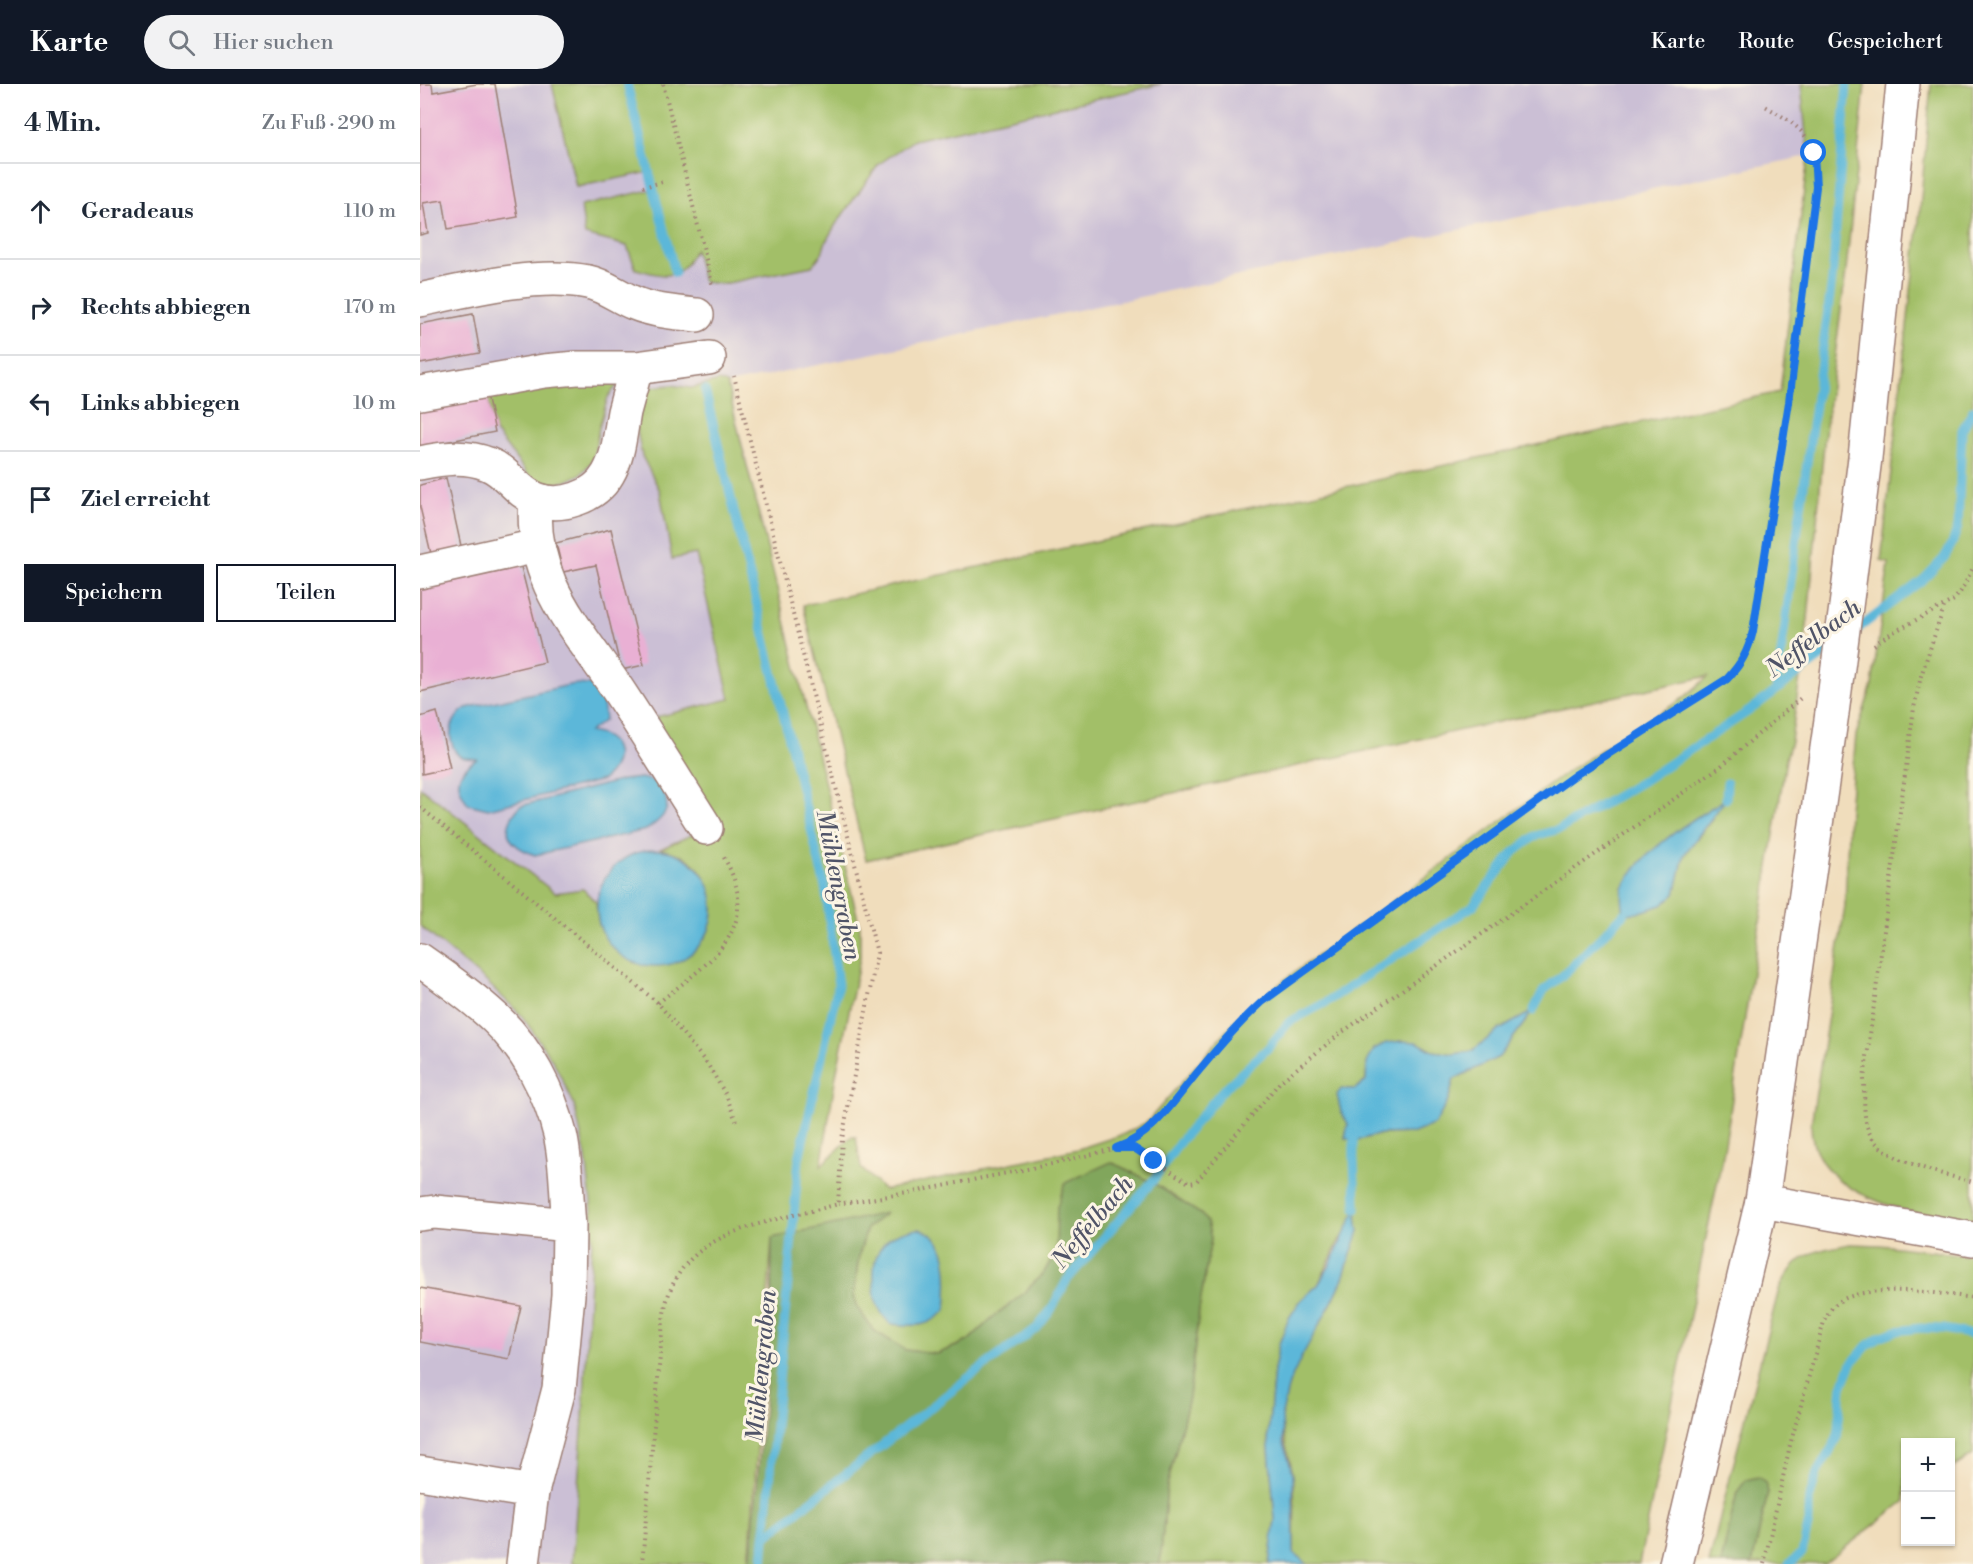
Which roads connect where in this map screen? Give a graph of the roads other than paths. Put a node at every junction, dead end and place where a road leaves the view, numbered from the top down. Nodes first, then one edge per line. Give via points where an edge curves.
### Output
1 (1903, 84) edge
2 (420, 300) edge
3 (705, 302) road end
4 (635, 304) junction
5 (420, 321) edge
6 (636, 368) junction
7 (420, 374) edge
8 (420, 393) edge
9 (420, 463) edge
10 (536, 499) junction
11 (537, 546) junction
12 (420, 572) edge
13 (706, 828) road end
14 (420, 960) edge
15 (1762, 1201) junction
16 (420, 1214) edge
17 (569, 1225) junction
18 (1973, 1239) edge
19 (420, 1473) edge
20 (532, 1492) junction
21 (524, 1564) edge
22 (1676, 1564) edge

1 - 15 main road, bridge via 1865,458
2 - 4 main road via 537,278 559,278 591,282
3 - 4 main road via 667,312
4 - 5 main road via 545,297
6 - 7 main road via 710,363 644,354 546,353
6 - 8 main road via 544,371
6 - 10 main road via 620,443 608,475 598,488 582,497 566,502
9 - 10 main road via 453,457 489,464
10 - 11 main road
11 - 12 main road
11 - 13 main road via 550,587 568,618
14 - 17 main road via 496,1019 532,1068 560,1136
15 - 18 main road
15 - 22 main road
16 - 17 main road via 435,1212
17 - 20 main road via 568,1295 559,1389
19 - 20 main road
20 - 21 main road

